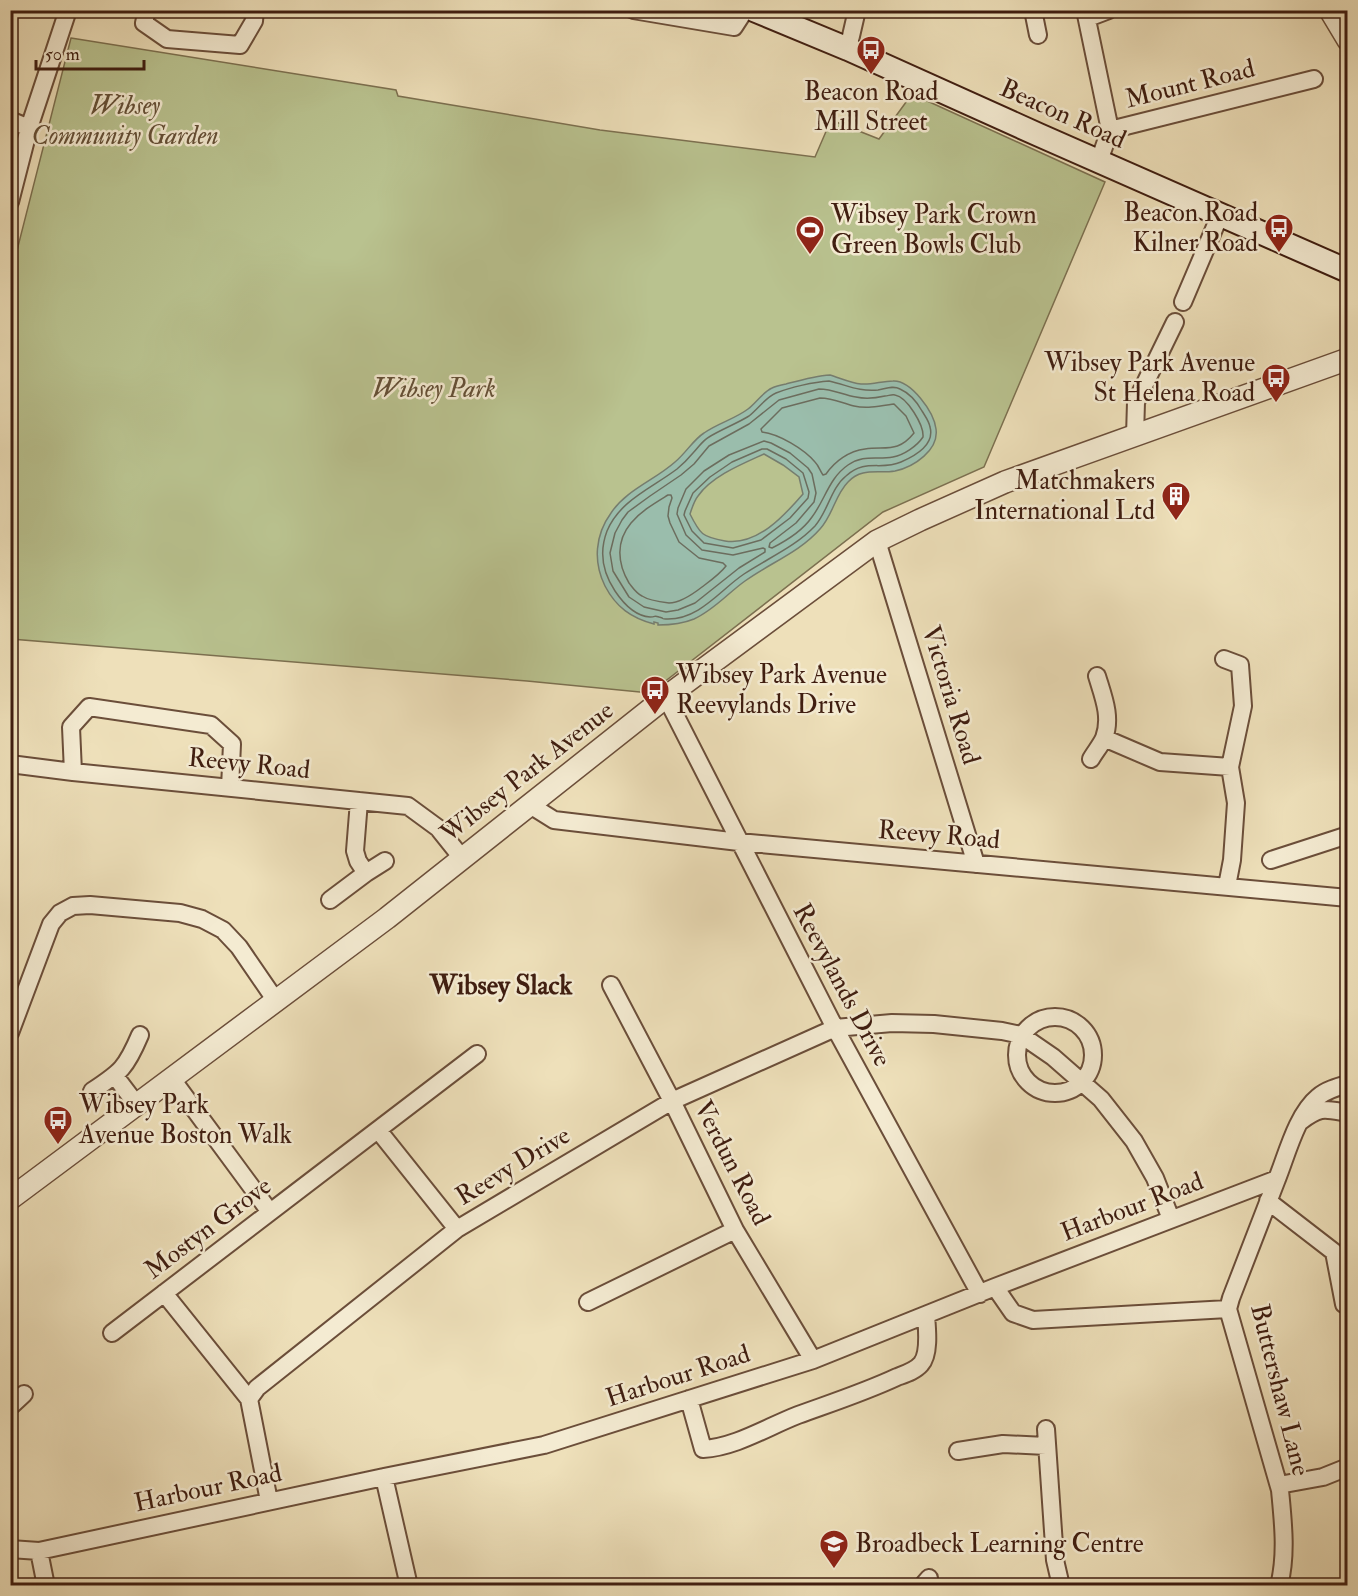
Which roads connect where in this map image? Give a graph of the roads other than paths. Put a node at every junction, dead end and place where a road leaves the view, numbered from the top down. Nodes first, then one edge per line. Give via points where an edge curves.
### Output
1 (68, 10) edge
2 (147, 10) edge
3 (255, 10) edge
4 (633, 10) edge
5 (746, 10) edge
6 (754, 10) edge
7 (857, 10) edge
8 (1033, 10) edge
9 (1109, 10) edge
10 (1330, 10) edge
11 (1086, 14) edge
12 (1038, 35) dead end
13 (1347, 40) edge
14 (848, 49) junction
15 (1314, 79) dead end
16 (10, 120) edge
17 (29, 128) junction
18 (1110, 130) junction
19 (1099, 161) junction
20 (10, 202) edge
21 (1220, 215) junction
22 (1347, 271) edge
23 (1183, 302) dead end
24 (1175, 322) dead end
25 (1347, 359) edge
26 (1135, 436) junction
27 (877, 541) junction
28 (1224, 659) dead end
29 (1097, 675) dead end
30 (666, 697) junction
31 (1104, 738) junction
32 (1091, 759) dead end
33 (10, 764) edge
34 (1230, 767) junction
35 (73, 772) junction
36 (230, 788) junction
37 (359, 801) junction
38 (530, 805) junction
39 (1347, 835) edge
40 (739, 842) junction
41 (462, 858) junction
42 (1271, 860) dead end
43 (385, 861) dead end
44 (976, 864) junction
45 (366, 873) junction
46 (1227, 886) junction
47 (1347, 898) edge
48 (330, 900) dead end
49 (611, 985) dead end
50 (276, 1001) junction
51 (835, 1028) junction
52 (10, 1033) edge
53 (140, 1035) dead end
54 (1021, 1035) junction
55 (477, 1054) dead end
56 (115, 1076) junction
57 (172, 1079) junction
58 (1081, 1083) junction
59 (1347, 1084) edge
60 (92, 1091) dead end
61 (672, 1101) junction
62 (137, 1105) junction
63 (1347, 1113) edge
64 (1300, 1122) junction
65 (378, 1130) junction
66 (1277, 1179) junction
67 (10, 1199) edge
68 (1268, 1201) junction
69 (270, 1212) junction
70 (1172, 1219) junction
71 (457, 1229) junction
72 (735, 1230) junction
73 (987, 1290) junction
74 (164, 1293) junction
75 (588, 1302) dead end
76 (1347, 1305) edge
77 (1228, 1309) junction
78 (926, 1315) junction
79 (112, 1333) dead end
80 (813, 1360) junction
81 (24, 1394) dead end
82 (249, 1399) junction
83 (689, 1399) junction
84 (10, 1407) edge
85 (958, 1451) dead end
86 (1347, 1467) edge
87 (384, 1477) junction
88 (1279, 1485) junction
89 (268, 1501) junction
90 (10, 1549) edge
91 (39, 1551) junction
92 (46, 1586) edge
93 (409, 1586) edge
94 (1061, 1586) edge
95 (1279, 1586) edge

1 - 17 street
2 - 3 street via 144,23 167,39 240,45 254,21
4 - 5 street via 734,27
6 - 14 main road, Beacon Road
7 - 14 street
8 - 12 street
9 - 11 street
10 - 13 street
11 - 18 street
14 - 19 main road, Beacon Road
15 - 18 street, Mount Road
16 - 17 street
17 - 20 street
18 - 19 street, Mount Road
19 - 21 main road, Beacon Road
21 - 22 main road, Beacon Road
21 - 23 street
24 - 26 street via 1136,402
25 - 26 street, Wibsey Park Avenue
26 - 27 street, Wibsey Park Avenue via 1005,482
27 - 30 street, Wibsey Park Avenue
27 - 44 street, Victoria Road
28 - 34 street via 1240,665 1243,706
29 - 31 street via 1106,704 1108,723
30 - 38 street, Wibsey Park Avenue
30 - 40 street, Reevylands Drive
31 - 32 street
31 - 34 street via 1160,762
33 - 35 street, Reevy Road
34 - 46 street via 1236,803
35 - 36 street, Reevy Road
35 - 36 street via 71,727 89,707 211,725 232,744
36 - 37 street, Reevy Road
37 - 41 street, Reevy Road via 408,806 438,828
37 - 45 street via 355,850
38 - 40 street, Reevy Road via 554,820
38 - 41 street, Wibsey Park Avenue
39 - 42 street
40 - 44 street, Reevy Road
40 - 51 street, Reevylands Drive
41 - 50 street, Wibsey Park Avenue
43 - 45 street
44 - 46 street, Reevy Road
45 - 48 street
46 - 47 street, Reevy Road
49 - 61 street, Verdun Road
50 - 52 street via 223,930 202,919 180,913 90,904 73,906 51,924
50 - 57 street, Wibsey Park Avenue
51 - 54 street, Reevy Drive via 934,1024
51 - 61 street, Reevy Drive
51 - 73 street, Reevylands Drive
53 - 56 street via 131,1056
54 - 58 street
54 - 58 street via 1016,1058 1019,1070 1035,1088 1059,1093
54 - 58 street via 1042,1018 1068,1018 1079,1025 1093,1047 1089,1073
55 - 65 street, Mostyn Grove
56 - 60 street
56 - 62 street
57 - 62 street, Wibsey Park Avenue
57 - 69 street
58 - 70 street via 1101,1099 1134,1141
59 - 64 street via 1319,1095
61 - 71 street, Reevy Drive
61 - 72 street, Verdun Road
62 - 67 street, Wibsey Park Avenue
63 - 64 street via 1314,1111
64 - 66 street
65 - 69 street, Mostyn Grove
65 - 71 street
66 - 68 street, Buttershaw Lane
66 - 70 street, Harbour Road
68 - 76 street via 1334,1252
68 - 77 street, Buttershaw Lane
69 - 74 street, Mostyn Grove
70 - 73 street, Harbour Road
71 - 82 street, Reevy Drive via 257,1388
72 - 75 street
72 - 80 street, Verdun Road
73 - 77 street, Reevylands Drive via 1013,1312 1033,1320
73 - 78 street, Harbour Road
74 - 79 street, Mostyn Grove
74 - 82 street
77 - 88 street, Buttershaw Lane
78 - 80 street, Harbour Road
78 - 83 street via 926,1353 916,1369 736,1441 703,1449
80 - 83 street, Harbour Road
81 - 84 street
82 - 89 street
83 - 87 street, Harbour Road via 544,1445
85 - 94 street via 1046,1437 1055,1560
86 - 88 street via 1323,1477
87 - 89 street, Harbour Road
87 - 93 street
88 - 95 street, Buttershaw Lane via 1284,1540
89 - 91 street, Harbour Road
90 - 91 street, Harbour Road
91 - 92 street

